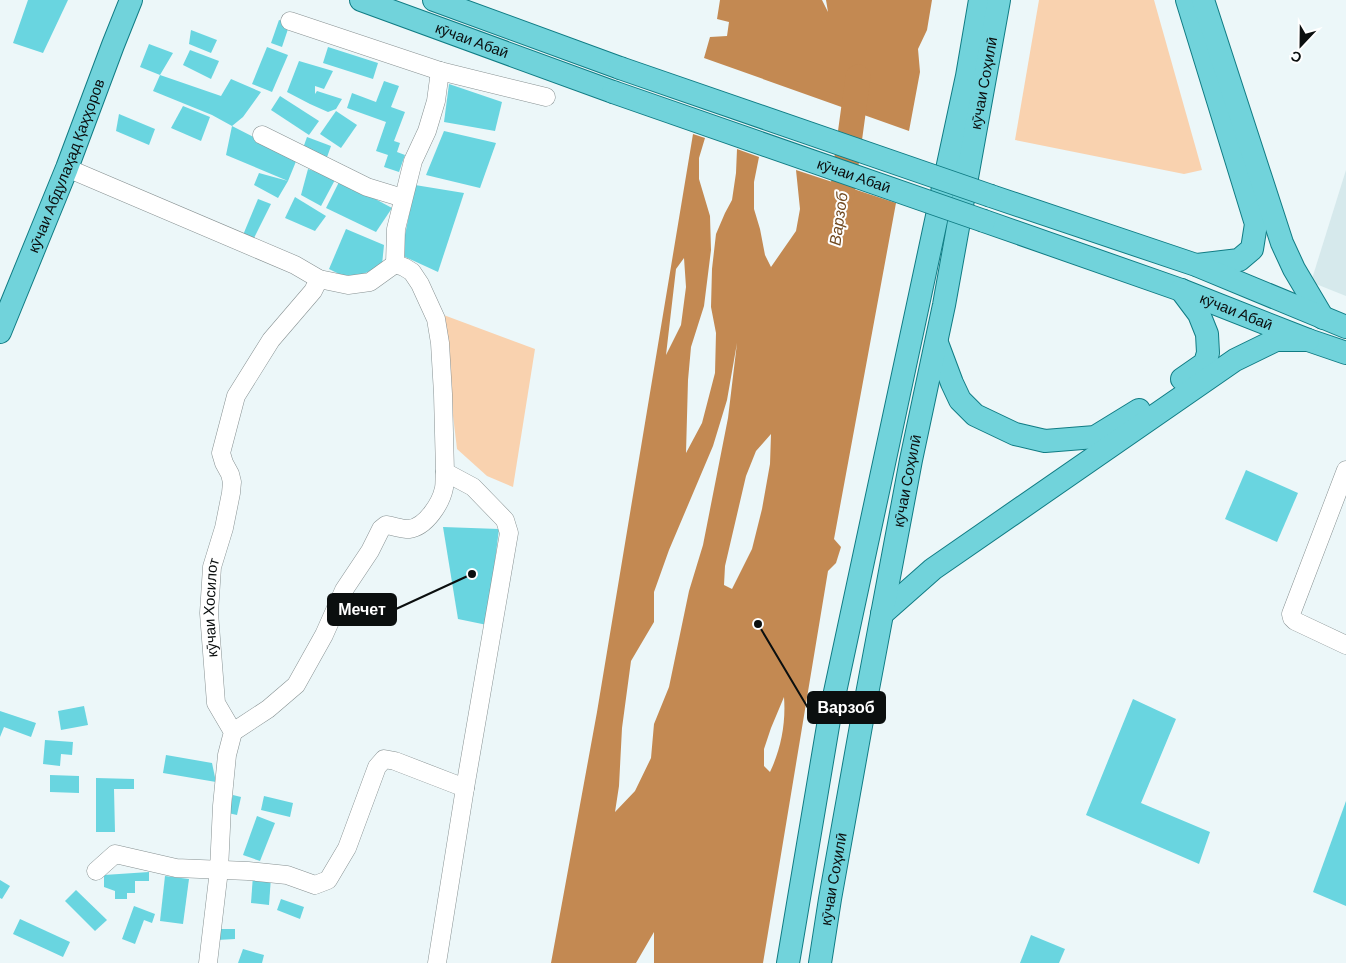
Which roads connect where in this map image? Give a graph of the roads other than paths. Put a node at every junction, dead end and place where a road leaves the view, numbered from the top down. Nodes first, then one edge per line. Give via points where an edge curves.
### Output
1 (131, 0) edge
2 (361, 0) edge
3 (434, 0) edge
4 (980, 0) edge
5 (999, 0) edge
6 (1187, 0) edge
7 (1203, 0) edge
8 (290, 21) dead end
9 (440, 71) junction
10 (546, 97) dead end
11 (262, 135) dead end
12 (67, 168) junction
13 (403, 198) junction
14 (395, 264) junction
15 (1196, 265) junction
16 (319, 279) junction
17 (1181, 290) junction
18 (1324, 318) junction
19 (1346, 327) edge
20 (0, 332) edge
21 (1308, 340) junction
22 (937, 343) junction
23 (1346, 353) edge
24 (1346, 470) edge
25 (445, 472) junction
26 (882, 614) junction
27 (1346, 645) edge
28 (233, 732) junction
29 (465, 788) junction
30 (96, 870) dead end
31 (219, 870) junction
32 (208, 963) edge
33 (438, 963) edge
34 (788, 963) edge
35 (820, 963) edge

1 - 12 main road, кӯчаи Абдулаҳад Қаҳҳоров
2 - 17 main road, кӯчаи Абаӣ, bridge via 613,92
3 - 15 main road, кӯчаи Абаӣ, bridge via 620,68
4 - 34 main road via 967,76 829,720
5 - 22 main road, кӯчаи Соҳилӣ
6 - 15 main road via 1256,224 1252,249 1239,260
7 - 18 main road via 1282,243
8 - 9 street
9 - 10 street
9 - 13 street via 434,108 413,161
11 - 13 street via 367,187
12 - 16 street via 295,265
12 - 20 main road, кӯчаи Абдулаҳад Қаҳҳоров
13 - 14 street via 396,229
14 - 16 street via 370,282 348,285
14 - 25 street via 412,272 436,319 443,394
15 - 18 main road, кӯчаи Абаӣ
16 - 28 street, кӯчаи Хосилот via 313,291 272,340 236,396 221,453 230,474 232,493 212,567 209,614 216,702
17 - 21 main road, кӯчаи Абаӣ
17 - 22 main road via 1200,314 1207,334 1205,363 1095,437 1045,441 1015,434 975,415 960,400
18 - 19 main road, кӯчаи Абаӣ
21 - 23 main road, кӯчаи Абаӣ
21 - 26 main road via 1276,340 1235,360 933,569
22 - 26 main road, кӯчаи Соҳилӣ
24 - 27 street via 1291,614 1295,621
25 - 28 street via 444,488 428,517 416,527 401,529 386,525 381,529 344,590 314,655 296,685
25 - 29 street via 473,487 505,520 509,533
26 - 35 main road, кӯчаи Соҳилӣ
28 - 31 street via 227,756
29 - 31 street via 384,759 347,848 328,880 315,885 287,875
29 - 33 street
30 - 31 street via 115,854 176,868
31 - 32 street

